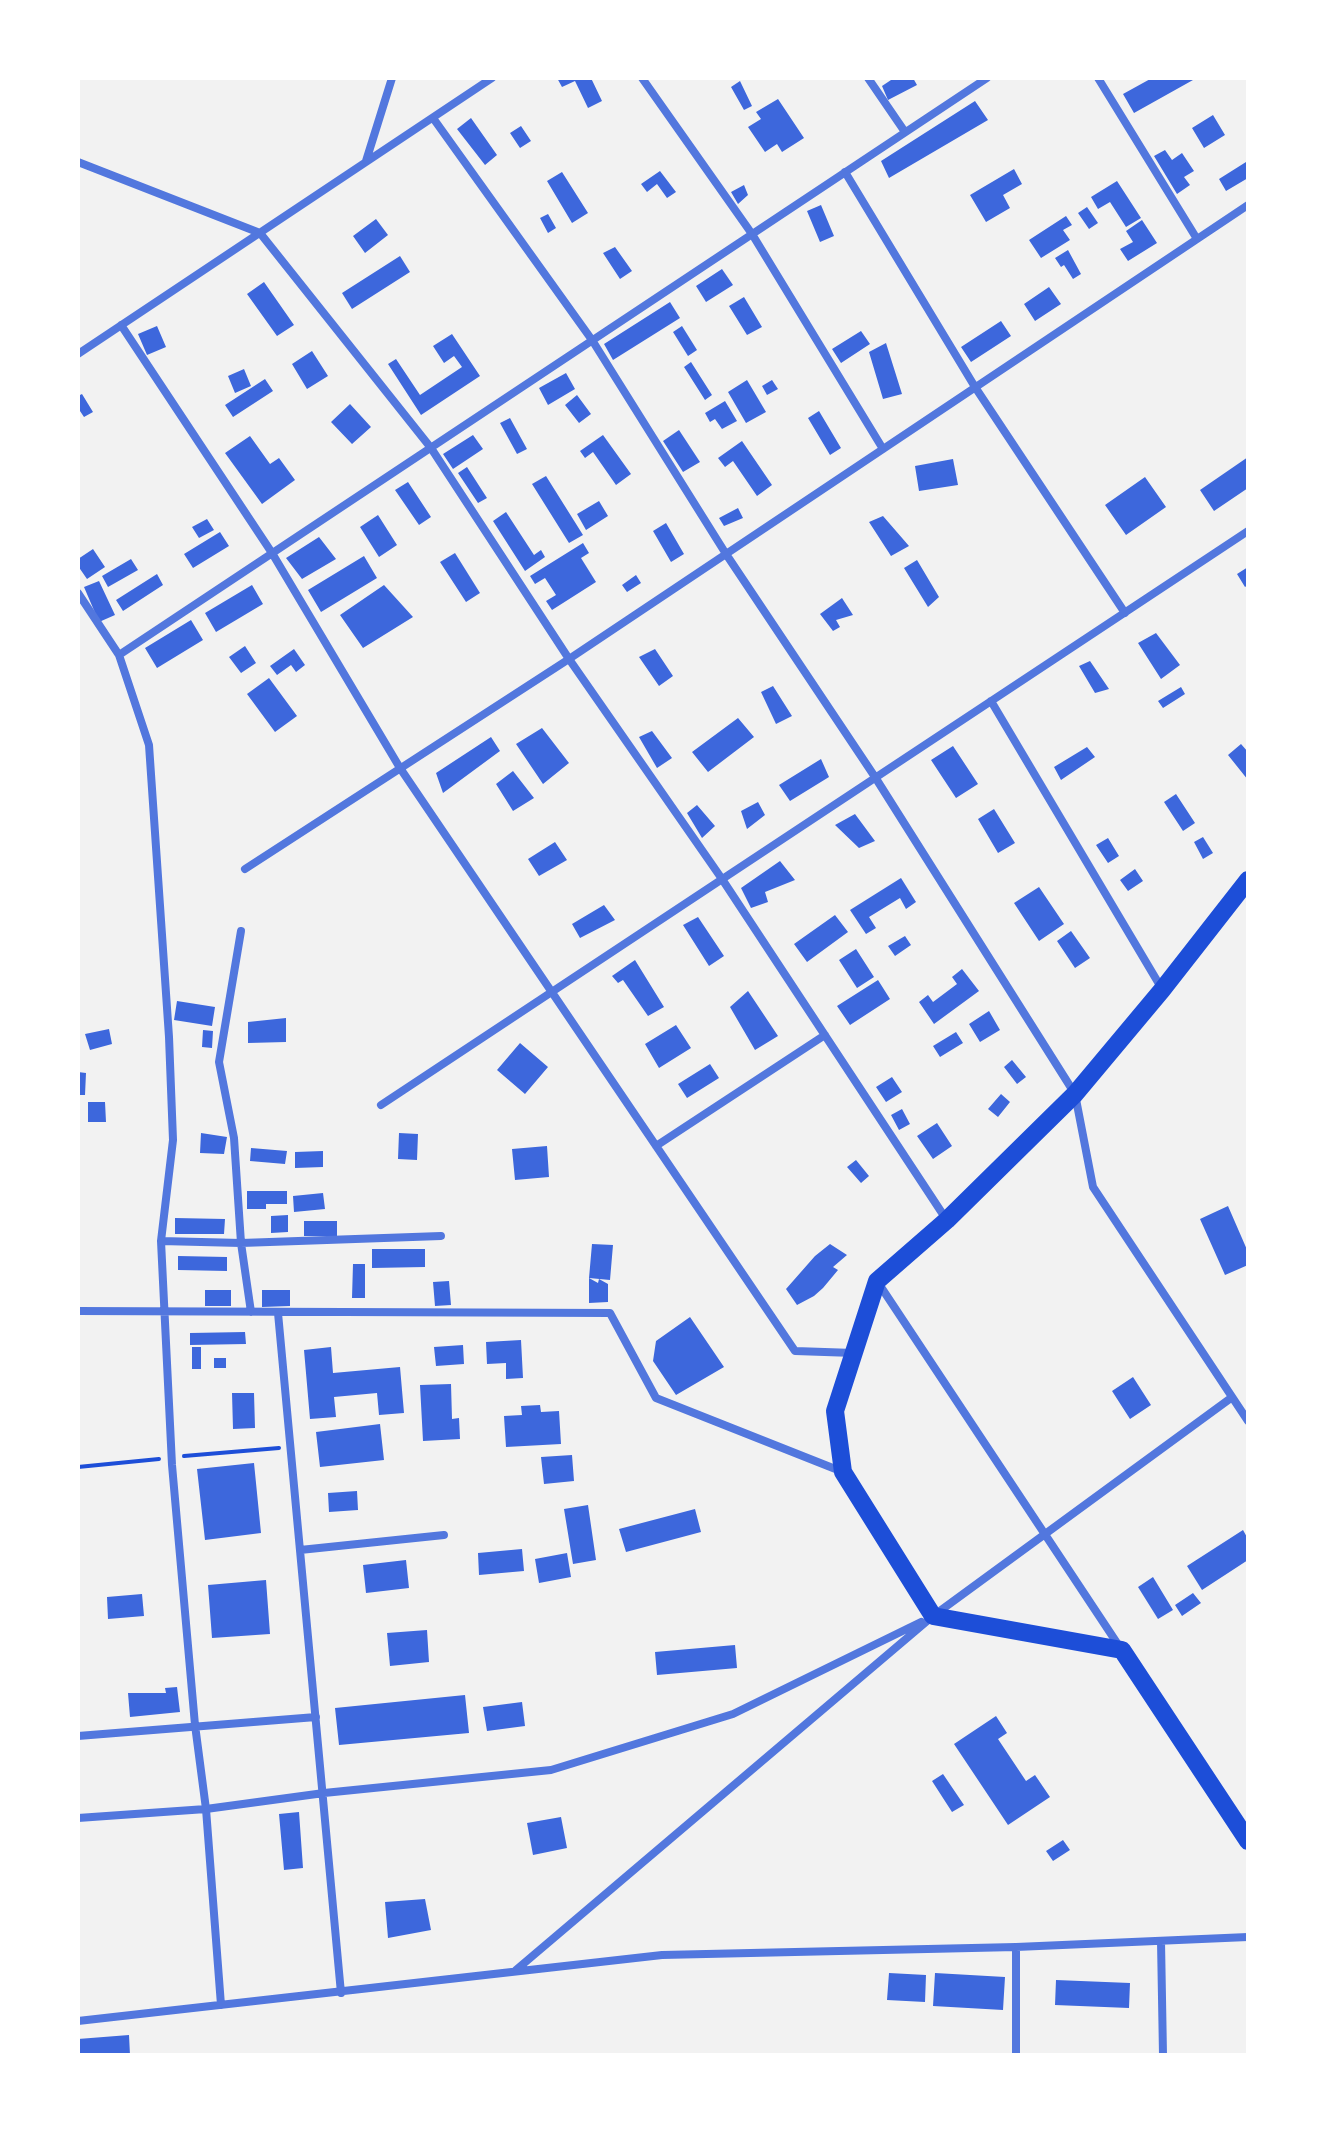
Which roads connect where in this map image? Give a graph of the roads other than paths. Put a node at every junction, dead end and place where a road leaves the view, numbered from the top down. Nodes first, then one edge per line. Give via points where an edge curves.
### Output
1 (392, 78) edge
2 (492, 78) edge
3 (642, 78) edge
4 (868, 78) edge
5 (987, 78) edge
6 (1098, 78) edge
7 (433, 118) junction
8 (905, 132) junction
9 (78, 162) edge
10 (366, 162) junction
11 (845, 172) junction
12 (1248, 205) edge
13 (260, 233) junction
14 (752, 234) junction
15 (1197, 239) junction
16 (121, 325) junction
17 (592, 340) junction
18 (78, 354) edge
19 (975, 387) junction
20 (431, 448) junction
21 (883, 449) junction
22 (1248, 531) edge
23 (272, 553) junction
24 (726, 554) junction
25 (78, 593) edge
26 (1125, 613) junction
27 (119, 655) junction
28 (569, 659) junction
29 (991, 701) junction
30 (400, 768) junction
31 (875, 777) junction
32 (245, 869) dead end
33 (722, 879) junction
34 (1248, 880) edge
35 (241, 931) dead end
36 (1162, 990) junction
37 (553, 991) junction
38 (825, 1035) junction
39 (1075, 1094) junction
40 (381, 1105) dead end
41 (656, 1146) junction
42 (947, 1220) junction
43 (441, 1236) dead end
44 (161, 1241) junction
45 (241, 1243) junction
46 (877, 1281) junction
47 (78, 1311) edge
48 (164, 1312) junction
49 (251, 1312) junction
50 (278, 1313) junction
51 (854, 1353) junction
52 (1231, 1398) junction
53 (1248, 1421) edge
54 (843, 1472) junction
55 (1044, 1533) junction
56 (444, 1535) dead end
57 (300, 1550) junction
58 (933, 1616) junction
59 (1122, 1650) junction
60 (316, 1717) junction
61 (195, 1725) junction
62 (78, 1736) edge
63 (324, 1793) junction
64 (206, 1809) junction
65 (78, 1818) edge
66 (1248, 1841) edge
67 (1248, 1937) edge
68 (1161, 1941) junction
69 (1016, 1947) junction
70 (515, 1970) junction
71 (341, 1993) junction
72 (221, 2005) junction
73 (78, 2021) edge
74 (1016, 2055) edge
75 (1163, 2055) edge

1 - 10 street
2 - 7 street
3 - 14 street
4 - 8 street
5 - 8 street
6 - 15 street
7 - 10 street
7 - 17 street
8 - 11 street
9 - 13 street
10 - 13 street
11 - 14 street
11 - 19 street
12 - 15 street
13 - 16 street
13 - 20 street
14 - 17 street
14 - 21 street
15 - 19 street
16 - 18 street
16 - 23 street
17 - 20 street
17 - 24 street
19 - 21 street
19 - 26 street
20 - 23 street
20 - 28 street
21 - 24 street
22 - 26 street
23 - 27 street
23 - 30 street
24 - 28 street
24 - 31 street
25 - 27 street
26 - 29 street
27 - 44 street via 149,745 173,1140
28 - 30 street
28 - 33 street
29 - 31 street
29 - 36 street
30 - 32 street
30 - 37 street
31 - 33 street
31 - 39 street
33 - 37 street
33 - 38 street
34 - 36 main road
35 - 45 street via 219,1062 234,1138
36 - 39 main road
37 - 40 street
37 - 41 street
38 - 41 street
38 - 42 street
39 - 42 main road
39 - 52 street via 1093,1187
41 - 51 street via 795,1351
42 - 46 main road
43 - 45 street
44 - 45 street
44 - 48 street
45 - 49 street
46 - 51 main road
46 - 55 street
47 - 48 street
48 - 49 street
48 - 61 street
49 - 50 street
50 - 54 street via 610,1313 656,1398
50 - 57 street
51 - 54 main road via 835,1411
52 - 53 street
52 - 55 street
54 - 58 main road
55 - 58 street
55 - 59 street
56 - 57 street
57 - 60 street
58 - 59 main road
58 - 63 street via 733,1714 551,1770
58 - 70 street
59 - 66 main road
60 - 61 street
60 - 63 street
61 - 62 street
61 - 64 street
63 - 64 street
63 - 71 street
64 - 65 street
64 - 72 street
67 - 68 street
68 - 69 street
68 - 75 street
69 - 70 street via 662,1955
69 - 74 street
70 - 71 street
71 - 72 street
72 - 73 street

